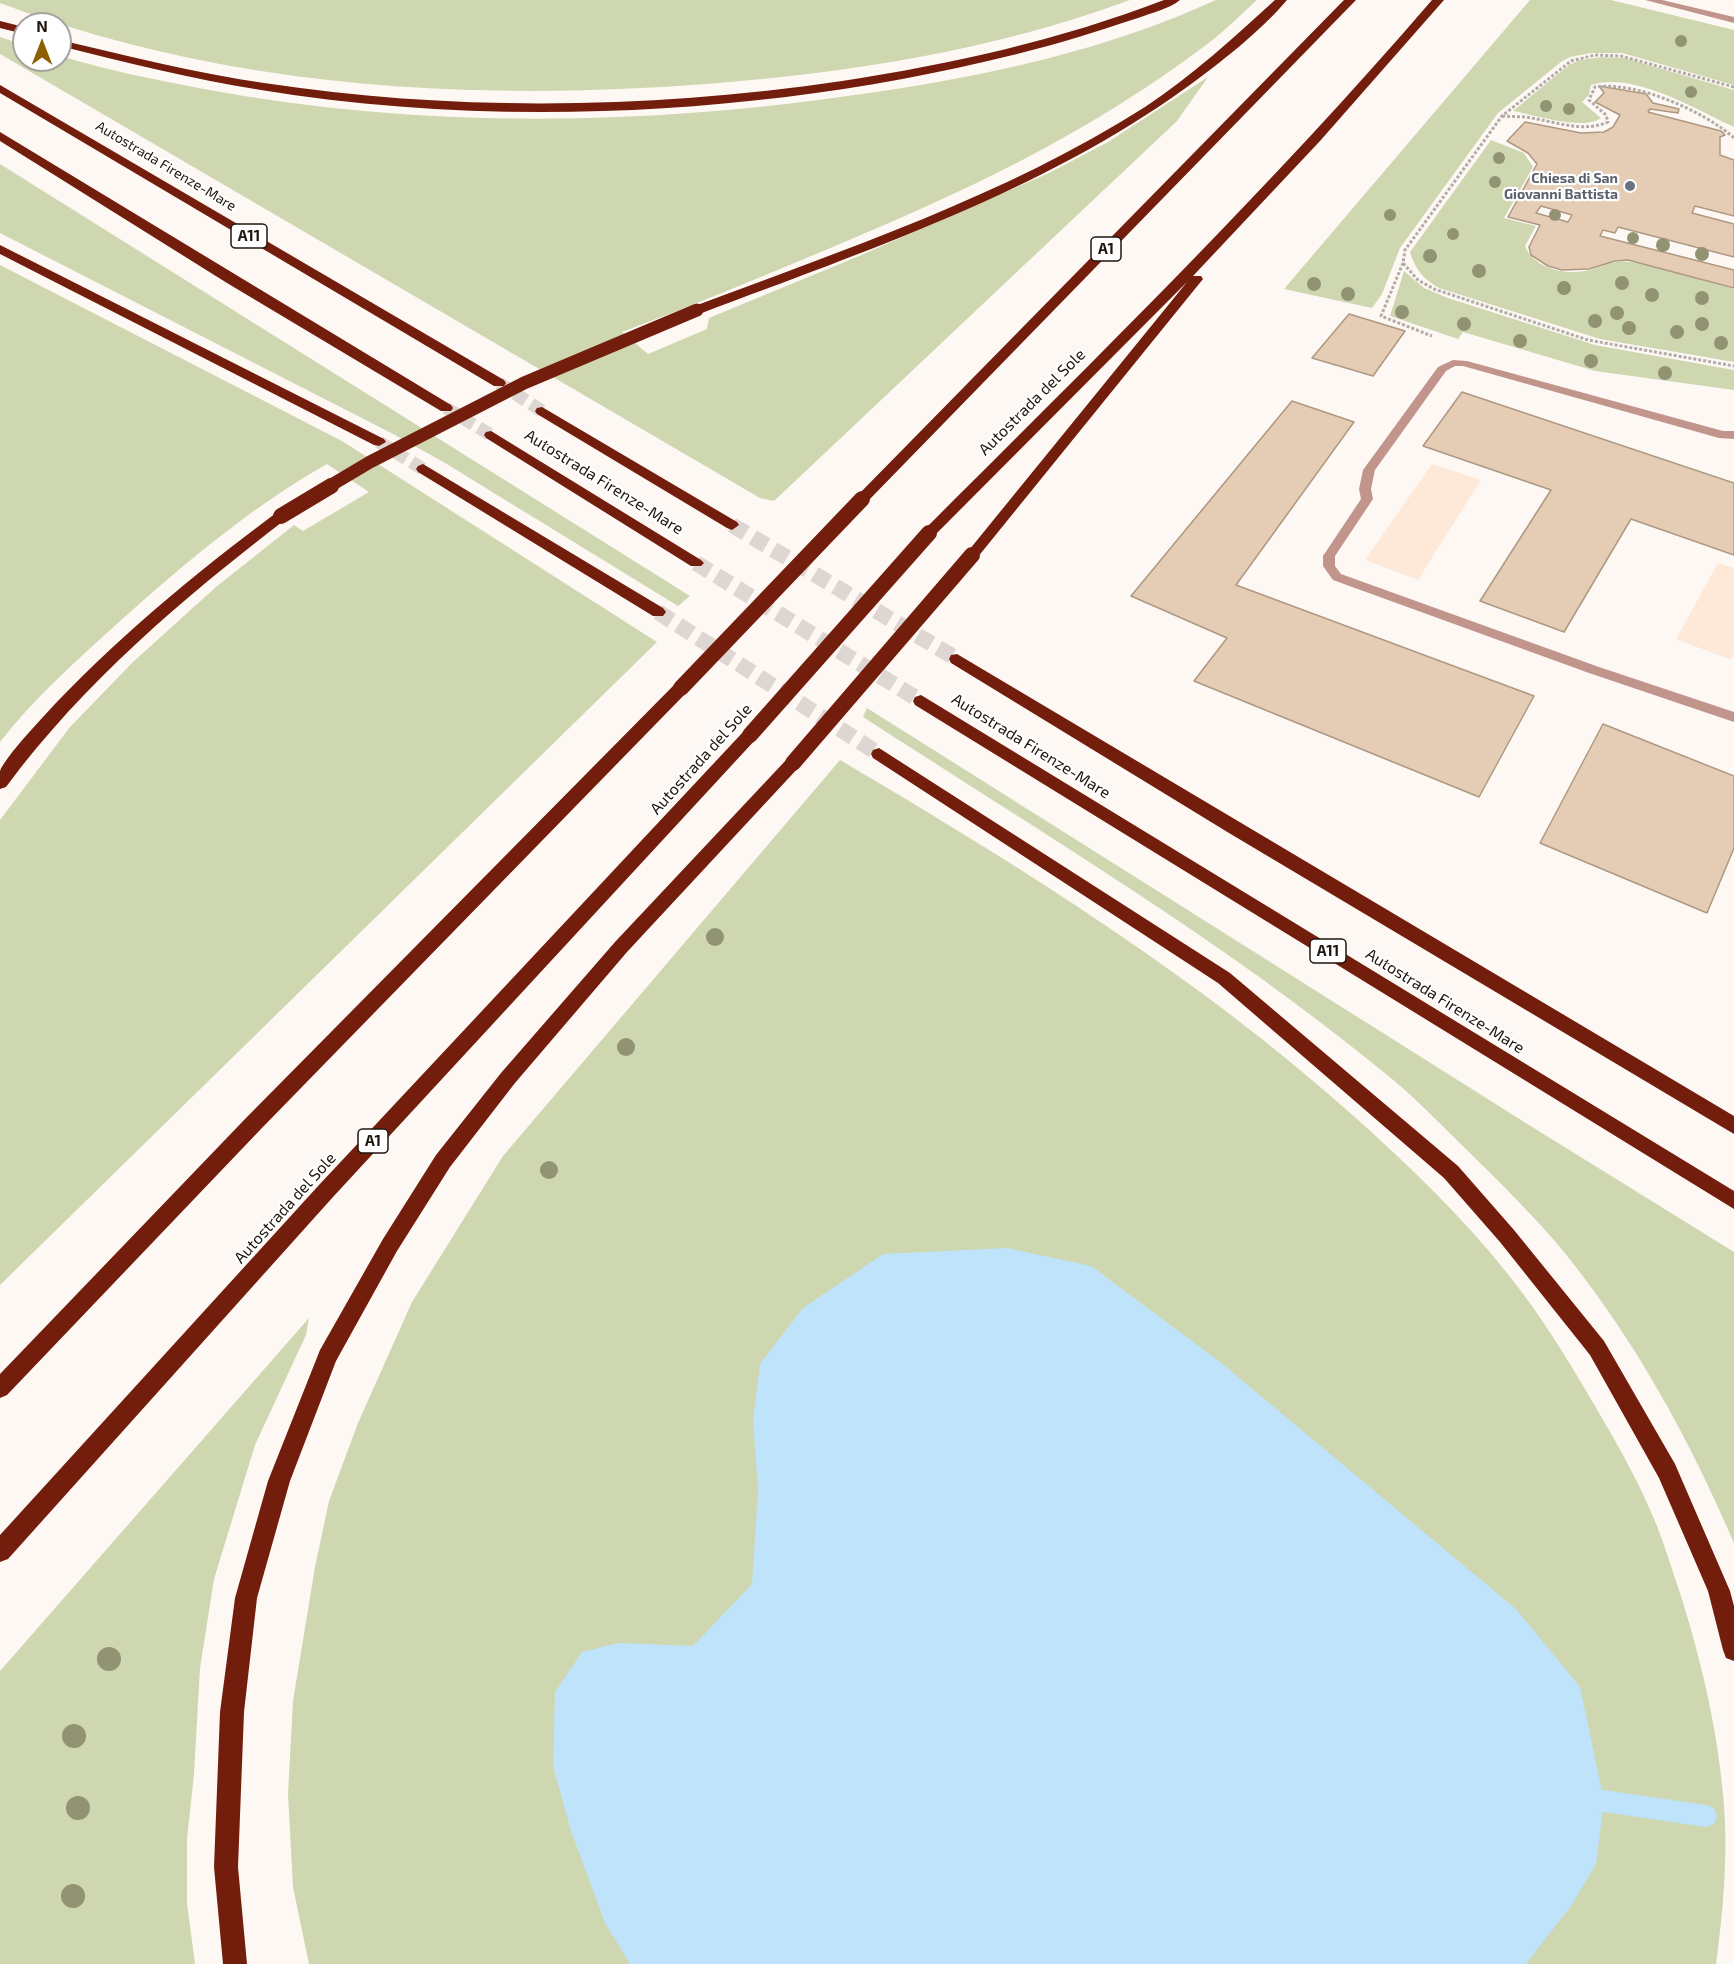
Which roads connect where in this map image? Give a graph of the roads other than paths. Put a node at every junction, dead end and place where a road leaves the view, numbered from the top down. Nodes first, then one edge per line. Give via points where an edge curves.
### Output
1 (1174, 0) edge
2 (1281, 0) edge
3 (1350, 0) edge
4 (1438, 0) edge
5 (1451, 0) edge
6 (1650, 0) edge
7 (1734, 20) edge
8 (72, 47) edge
9 (1387, 61) junction
10 (0, 88) edge
11 (0, 136) edge
12 (1261, 199) junction
13 (0, 249) edge
14 (499, 383) tunnel mouth
15 (447, 408) tunnel mouth
16 (542, 411) tunnel mouth
17 (491, 435) tunnel mouth
18 (1730, 437) edge
19 (379, 441) tunnel mouth
20 (423, 469) tunnel mouth
21 (732, 525) tunnel mouth
22 (696, 563) tunnel mouth
23 (658, 612) tunnel mouth
24 (957, 660) tunnel mouth
25 (921, 701) tunnel mouth
26 (1734, 717) edge
27 (879, 754) tunnel mouth
28 (0, 783) edge
29 (1734, 1126) edge
30 (1734, 1201) edge
31 (0, 1388) edge
32 (0, 1551) edge
33 (1734, 1650) edge
34 (236, 1964) edge

1 - 8 highway via 1092,30 945,68 767,95 606,105 445,104 291,91 135,63
2 - 28 highway, bridge via 1207,67 1149,109 1058,161 927,223 698,310 524,383 370,462 281,516 160,612 104,664 38,733
3 - 31 highway, A1, bridge
4 - 9 highway, Autostrada del Sole / A1
5 - 9 highway
6 - 7 street
9 - 12 highway, Autostrada del Sole / A1
10 - 14 highway, Autostrada Firenze-Mare / A11
11 - 15 highway
12 - 32 highway, Autostrada del Sole / A1, bridge via 929,533 750,735 326,1191
12 - 34 highway, bridge via 972,555 793,763 621,947 508,1078 450,1151 390,1245 327,1357 279,1481 246,1598 232,1712 226,1867
13 - 19 highway
16 - 21 highway, Autostrada Firenze-Mare
17 - 22 highway, Autostrada Firenze-Mare
18 - 26 street via 1452,363 1442,369 1369,470 1367,499 1329,556 1329,566 1337,577
20 - 23 highway
24 - 29 highway, Autostrada Firenze-Mare
25 - 30 highway, Autostrada Firenze-Mare / A11
27 - 33 highway via 1224,978 1451,1172 1597,1348 1667,1471 1719,1591

